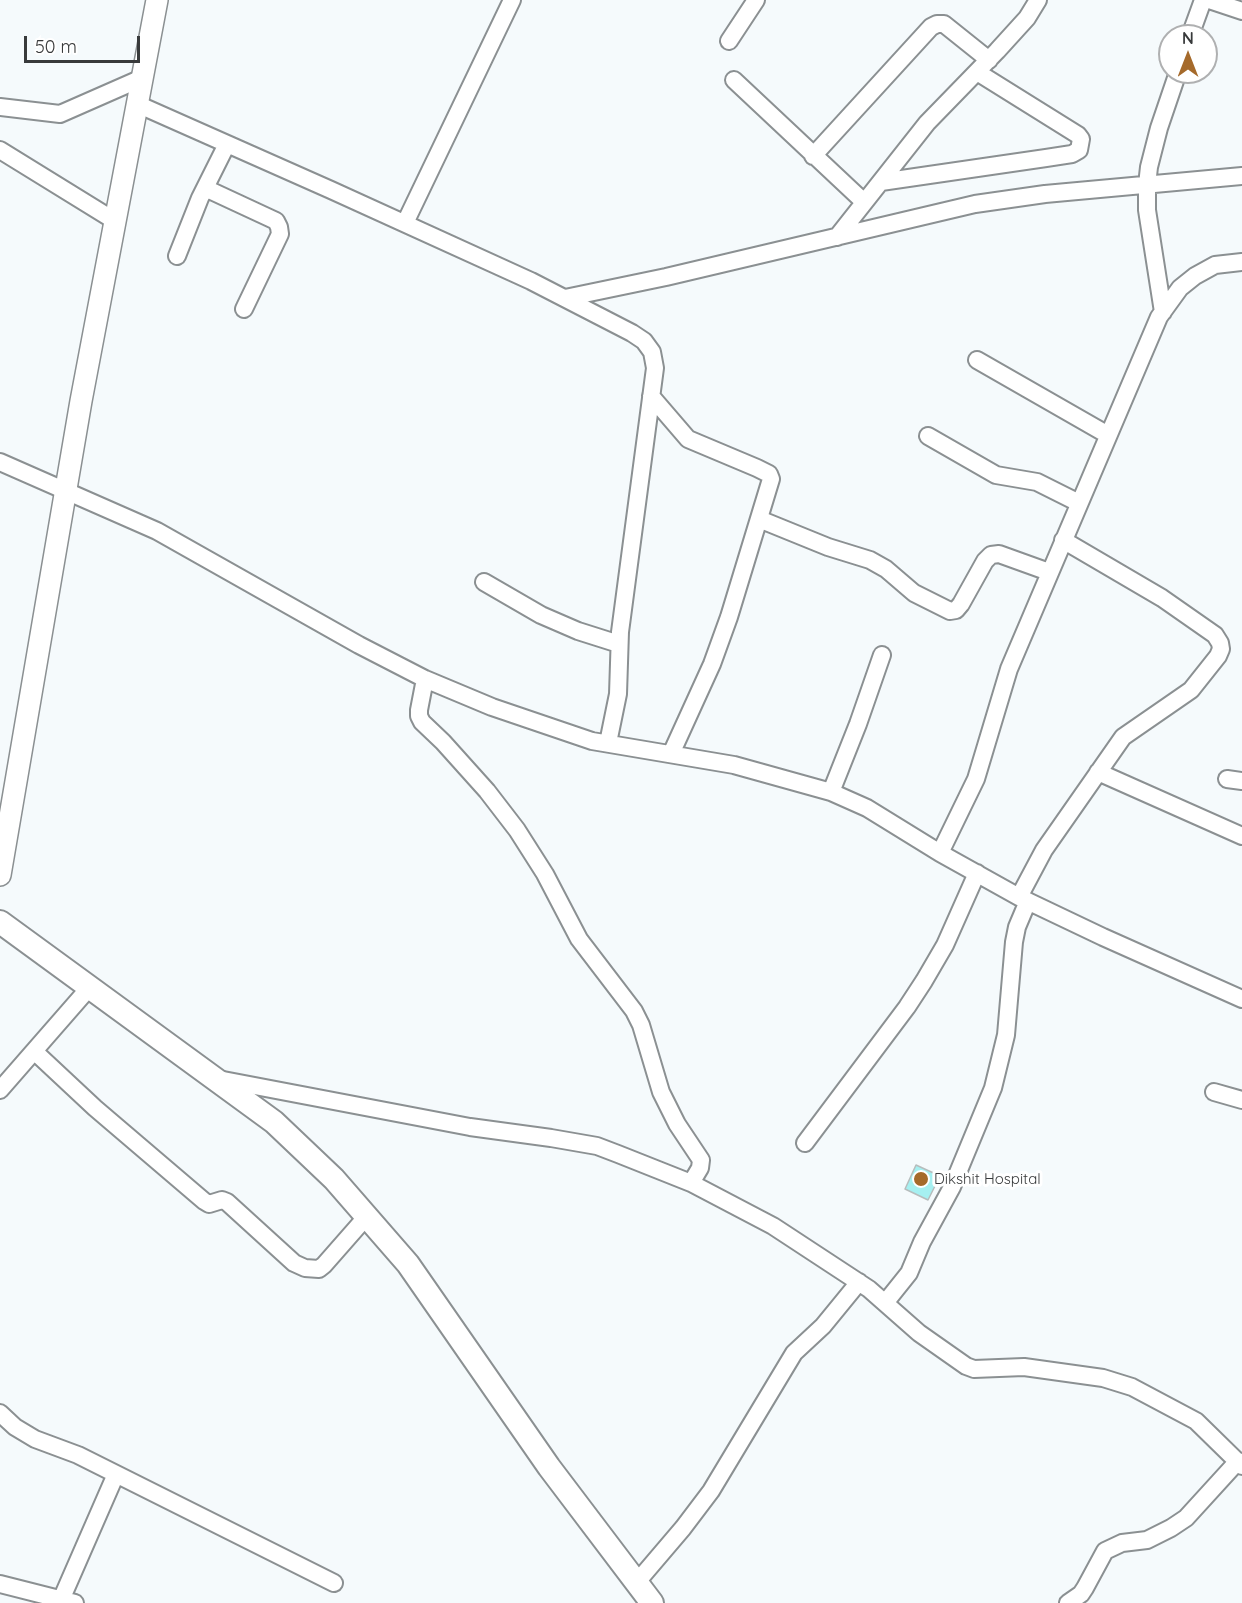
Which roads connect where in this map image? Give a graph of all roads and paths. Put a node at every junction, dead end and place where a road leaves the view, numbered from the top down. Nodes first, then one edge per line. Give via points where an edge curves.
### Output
1 (157, 0) edge
2 (512, 0) edge
3 (756, 0) edge
4 (1038, 0) edge
5 (1203, 0) edge
6 (1209, 0) edge
7 (1242, 11) edge
8 (1194, 24) edge
9 (729, 41) dead end
10 (989, 60) junction
11 (977, 72) junction
12 (142, 78) junction
13 (734, 80) dead end
14 (1174, 84) edge
15 (137, 104) junction
16 (0, 107) edge
17 (227, 144) junction
18 (0, 150) edge
19 (813, 156) junction
20 (1242, 176) edge
21 (881, 182) junction
22 (1148, 185) junction
23 (205, 188) junction
24 (864, 202) junction
25 (115, 221) junction
26 (405, 223) junction
27 (837, 237) junction
28 (177, 256) dead end
29 (1242, 262) edge
30 (565, 298) junction
31 (244, 309) dead end
32 (1163, 312) junction
33 (977, 360) dead end
34 (651, 396) junction
35 (1108, 435) junction
36 (928, 436) dead end
37 (0, 462) edge
38 (66, 489) junction
39 (1079, 503) junction
40 (759, 519) junction
41 (1063, 540) junction
42 (1049, 572) junction
43 (484, 582) dead end
44 (619, 644) junction
45 (882, 655) dead end
46 (425, 679) junction
47 (608, 744) junction
48 (671, 754) junction
49 (1098, 772) junction
50 (831, 792) junction
51 (1242, 836) edge
52 (940, 853) junction
53 (977, 873) junction
54 (0, 875) edge
55 (1024, 899) junction
56 (0, 922) edge
57 (89, 988) junction
58 (1242, 999) edge
59 (34, 1051) junction
60 (214, 1078) junction
61 (0, 1090) edge
62 (1214, 1092) dead end
63 (1242, 1101) edge
64 (805, 1143) dead end
65 (691, 1183) junction
66 (367, 1216) junction
67 (859, 1282) junction
68 (885, 1303) junction
69 (0, 1413) edge
70 (1240, 1463) edge
71 (116, 1474) junction
72 (637, 1582) junction
73 (0, 1584) edge
74 (334, 1584) dead end
75 (59, 1601) edge
76 (652, 1603) edge
77 (1068, 1603) edge

1 - 12 street
2 - 26 street
3 - 9 street
4 - 10 street
5 - 8 street
6 - 7 street
10 - 11 street
10 - 19 street via 944,24 931,27
11 - 21 street via 927,123
11 - 21 street via 1077,135 1081,140 1079,150
12 - 15 street
12 - 16 street via 60,114
13 - 19 street
14 - 22 street via 1159,128
15 - 17 street
15 - 25 street
17 - 23 street
17 - 26 street
18 - 25 street
19 - 24 street
20 - 22 street
21 - 24 street
22 - 27 street via 975,204
22 - 32 street via 1147,210
23 - 28 street
23 - 31 street via 276,221 279,227 280,234
24 - 27 street
25 - 38 street
26 - 30 street
27 - 30 street
29 - 32 street via 1215,265 1195,276 1180,288
30 - 34 street via 644,341 652,352
32 - 35 street
33 - 35 street
34 - 40 street via 688,439 769,474 771,482
34 - 44 street
35 - 39 street
36 - 39 street via 996,475 1037,482
37 - 38 street
38 - 46 street via 157,531
38 - 54 street
39 - 41 street
40 - 42 street via 870,560 914,593 950,611 961,604 991,555 999,554
40 - 48 street via 712,664
41 - 42 street
41 - 49 street via 1162,598 1215,635 1220,643 1218,656 1199,681 1128,732
42 - 52 street via 1009,669 976,779
43 - 44 street via 542,615
44 - 47 street via 618,694
45 - 50 street
46 - 47 street via 492,707
46 - 65 street via 419,710 422,722 480,783 517,830 579,939 634,1011 661,1092 701,1160
47 - 48 street
48 - 50 street via 734,765
49 - 51 street
49 - 55 street via 1044,850
50 - 52 street via 867,808
52 - 53 street
53 - 55 street
53 - 64 street via 924,981
55 - 58 street
55 - 68 street via 1014,942 1006,1035 993,1088 952,1187 909,1273
56 - 57 main road
57 - 59 street
57 - 60 main road
59 - 61 street
59 - 66 street via 204,1201 227,1202 294,1263 319,1269
60 - 65 street via 597,1146
60 - 66 main road via 274,1122
62 - 63 street
65 - 67 street via 772,1226
66 - 72 main road via 408,1264 549,1467
67 - 68 street
67 - 72 street via 823,1326 794,1353 711,1491
68 - 70 street via 919,1334 974,1369 1024,1367 1102,1378 1132,1387 1196,1420
69 - 71 street via 35,1439
70 - 77 street via 1186,1518 1171,1528 1147,1540 1122,1543 1106,1551 1081,1594
71 - 74 street
71 - 75 street
72 - 76 main road
73 - 75 street

